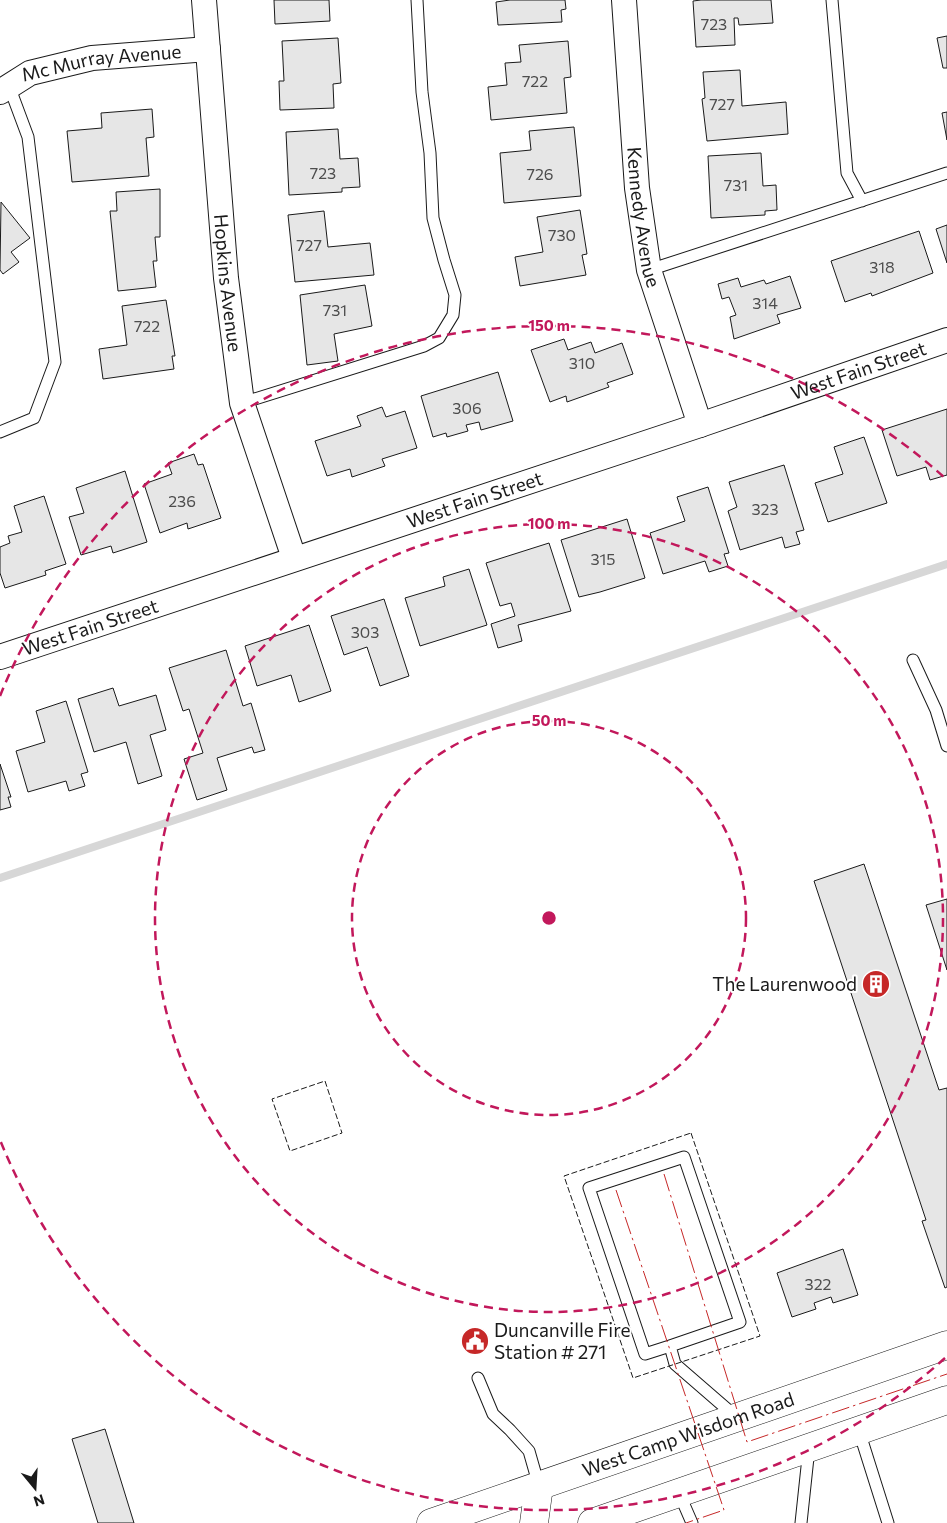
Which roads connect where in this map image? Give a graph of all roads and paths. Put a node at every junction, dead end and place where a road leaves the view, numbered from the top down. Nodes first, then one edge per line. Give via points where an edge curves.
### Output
1 (204, 0) edge
2 (417, 0) edge
3 (624, 0) edge
4 (832, 0) edge
5 (208, 48) junction
6 (5, 89) edge
7 (947, 173) edge
8 (862, 201) junction
9 (649, 270) junction
10 (947, 340) edge
11 (242, 403) junction
12 (700, 425) junction
13 (0, 432) edge
14 (294, 558) junction
15 (0, 657) edge
16 (913, 660) dead end
17 (947, 746) edge
18 (947, 1345) edge
19 (670, 1346) junction
20 (478, 1378) dead end
21 (947, 1400) edge
22 (737, 1417) junction
23 (859, 1431) junction
24 (809, 1448) junction
25 (539, 1486) junction
26 (679, 1493) junction
27 (621, 1518) edge
28 (431, 1523) edge
29 (534, 1523) edge
30 (592, 1523) edge
31 (692, 1523) edge
32 (801, 1523) edge
33 (888, 1523) edge

1 - 5 street, Hopkins Avenue
2 - 11 lane via 433,218 455,295 453,315 439,338 424,346
3 - 9 street, Kennedy Avenue via 637,188
4 - 8 lane via 847,173
5 - 6 street, Mc Murray Avenue via 92,58 30,73
5 - 11 street, Hopkins Avenue via 226,278
6 - 13 lane via 28,137 55,362 34,418
7 - 8 lane
8 - 9 lane
9 - 12 street, Kennedy Avenue
10 - 12 street, West Fain Street
11 - 14 street, Hopkins Avenue
12 - 14 street, West Fain Street
14 - 15 street, West Fain Street
16 - 17 lane via 936,710
18 - 22 main road, West Camp Wisdom Road
19 - 19 lane via 645,1354 589,1188 684,1157 740,1322
19 - 22 lane via 675,1364
20 - 25 lane via 493,1414 528,1451
21 - 23 main road
22 - 25 main road, West Camp Wisdom Road
23 - 24 main road
23 - 33 lane
24 - 26 main road
24 - 32 lane
25 - 28 main road, West Camp Wisdom Road
25 - 29 main road
26 - 27 main road
26 - 31 lane
27 - 30 main road

